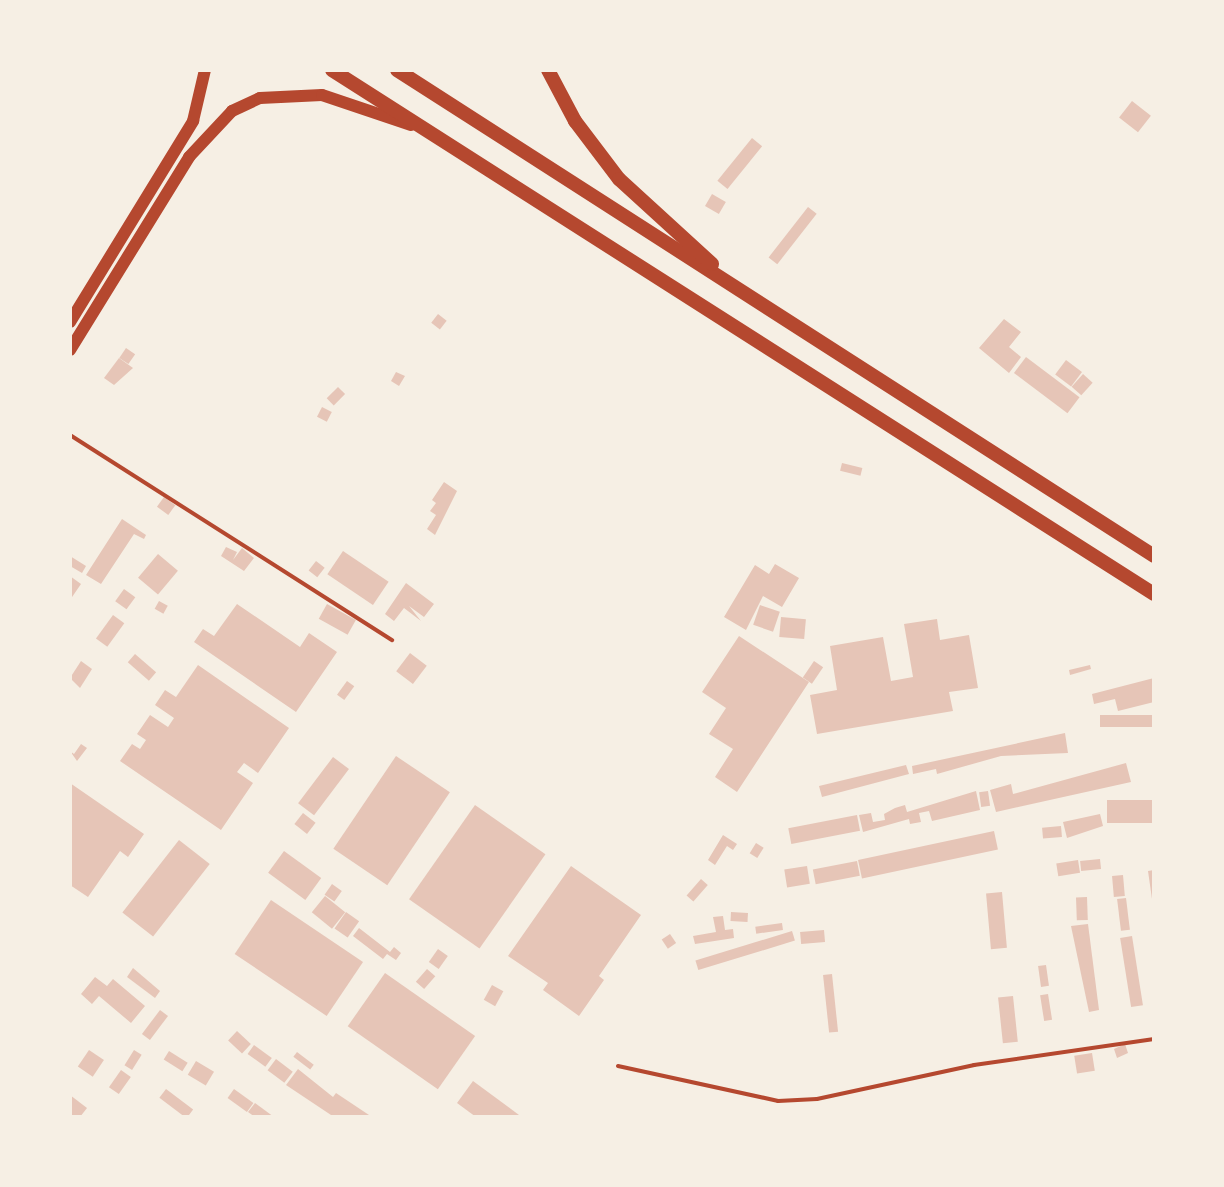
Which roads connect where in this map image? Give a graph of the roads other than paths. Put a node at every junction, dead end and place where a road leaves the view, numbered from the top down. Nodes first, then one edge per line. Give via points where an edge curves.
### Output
1 (205, 70) edge
2 (332, 70) edge
3 (397, 70) edge
4 (548, 70) edge
5 (423, 129) junction
6 (749, 296) junction
7 (70, 322) edge
8 (70, 350) edge
9 (70, 435) edge
10 (1154, 556) edge
11 (1154, 594) edge
12 (392, 640) dead end
13 (1154, 1039) edge
14 (618, 1066) dead end

1 - 7 highway via 193,121
2 - 5 highway
3 - 6 highway
4 - 6 highway via 575,121 619,179
5 - 8 highway via 322,95 260,98 232,111 207,131 189,157
5 - 11 highway
6 - 10 highway
9 - 12 lane
13 - 14 lane via 974,1065 817,1099 764,1098

